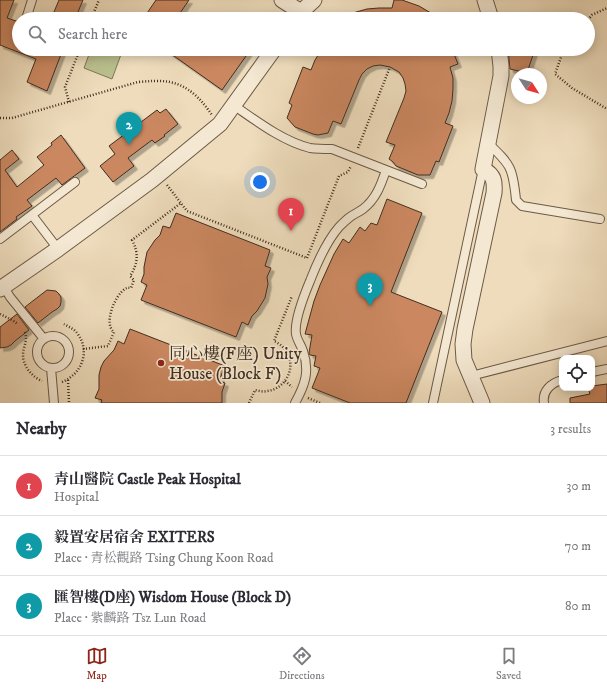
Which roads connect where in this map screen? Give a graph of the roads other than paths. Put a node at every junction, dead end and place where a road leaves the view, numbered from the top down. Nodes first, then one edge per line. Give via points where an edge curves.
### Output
1 (32, 0) edge
2 (282, 0) edge
3 (314, 0) edge
4 (485, 0) edge
5 (28, 12) edge
6 (295, 12) edge
7 (301, 12) edge
8 (489, 12) edge
9 (269, 56) edge
10 (500, 56) edge
11 (238, 109) dead end
12 (488, 143) junction
13 (483, 169) junction
14 (386, 170) junction
15 (75, 182) dead end
16 (422, 184) dead end
17 (32, 215) junction
18 (600, 219) dead end
19 (0, 239) edge
20 (58, 249) junction
21 (2, 288) edge
22 (44, 339) junction
23 (607, 341) edge
24 (51, 368) junction
25 (607, 369) edge
26 (595, 371) edge
27 (470, 376) junction
28 (559, 381) edge
29 (54, 403) edge
30 (295, 403) edge
31 (433, 403) edge
32 (482, 403) edge
33 (544, 403) edge

1 - 5 lane
2 - 6 street
3 - 7 street
4 - 8 street
9 - 20 street via 220,124 152,180
10 - 12 street via 501,76
11 - 14 lane via 302,146 332,149
12 - 13 street
12 - 18 lane via 510,167 516,200 522,206
13 - 27 street via 492,176 495,186 463,344 464,360
13 - 31 lane
14 - 16 lane
14 - 30 lane via 378,191 369,204 350,217 333,234 302,301 295,328 303,352 306,377
15 - 17 lane
17 - 19 lane
17 - 20 lane
20 - 21 street
21 - 22 lane
22 - 24 lane via 37,352 43,365
22 - 24 lane via 57,336 62,338 70,350 65,364
23 - 27 lane
24 - 29 lane
25 - 26 lane
27 - 32 street
28 - 33 lane via 549,386 545,392

